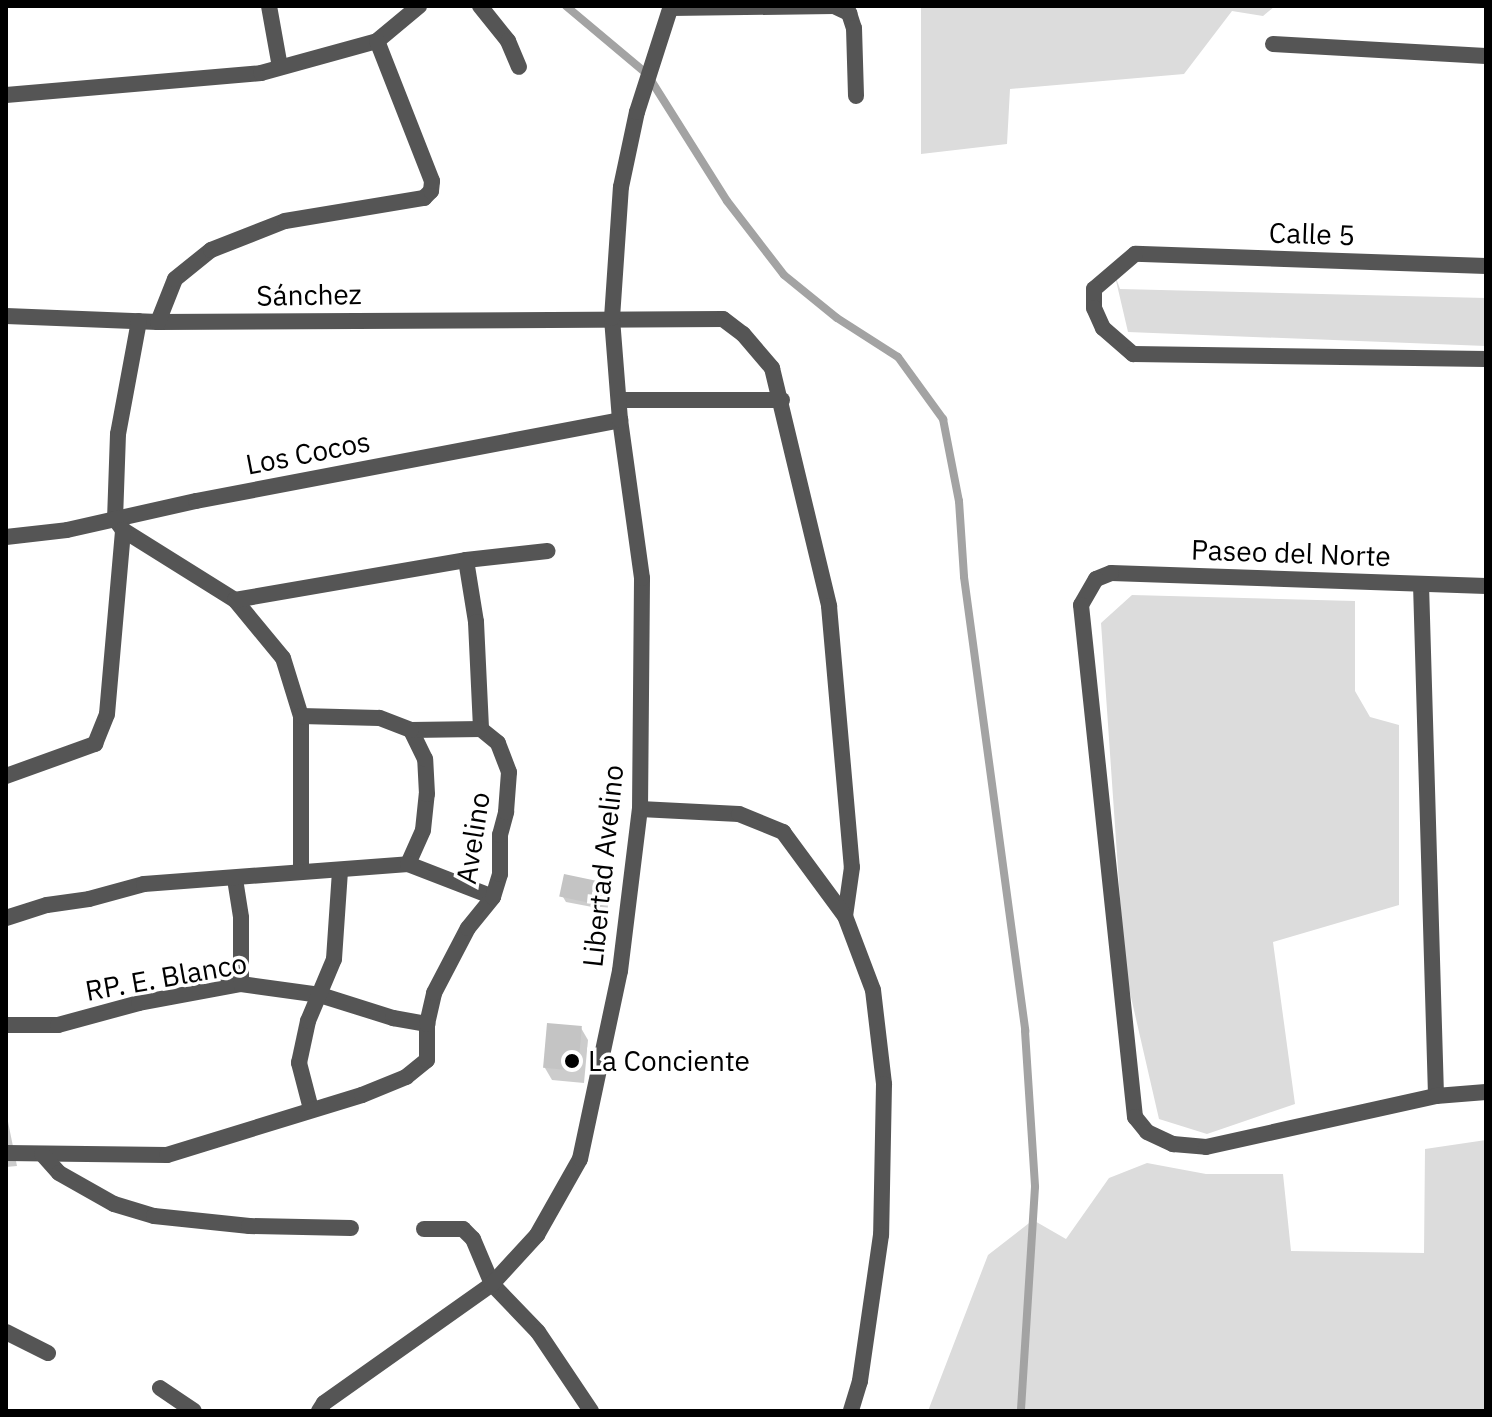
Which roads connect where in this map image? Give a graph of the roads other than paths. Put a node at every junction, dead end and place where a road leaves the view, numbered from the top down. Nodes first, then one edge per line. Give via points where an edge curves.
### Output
1 (269, 6) edge
2 (419, 6) edge
3 (480, 6) edge
4 (670, 7) edge
5 (377, 41) junction
6 (1273, 44) dead end
7 (1486, 56) edge
8 (280, 67) junction
9 (519, 67) dead end
10 (6, 95) edge
11 (856, 96) dead end
12 (1486, 266) edge
13 (6, 316) edge
14 (612, 318) junction
15 (139, 321) junction
16 (158, 322) junction
17 (1486, 359) edge
18 (619, 400) junction
19 (782, 400) junction
20 (620, 420) junction
21 (119, 524) junction
22 (6, 537) edge
23 (548, 551) dead end
24 (466, 560) junction
25 (1421, 584) junction
26 (1486, 586) edge
27 (235, 600) junction
28 (301, 716) junction
29 (481, 729) junction
30 (411, 730) junction
31 (6, 776) edge
32 (640, 809) junction
33 (408, 864) junction
34 (301, 869) junction
35 (340, 870) junction
36 (235, 879) junction
37 (493, 897) junction
38 (845, 916) junction
39 (6, 918) edge
40 (241, 984) junction
41 (320, 995) junction
42 (427, 1024) junction
43 (6, 1025) edge
44 (1486, 1092) edge
45 (1436, 1096) junction
46 (311, 1109) junction
47 (6, 1153) edge
48 (42, 1154) junction
49 (351, 1228) dead end
50 (424, 1229) dead end
51 (492, 1284) junction
52 (6, 1332) edge
53 (48, 1353) dead end
54 (160, 1388) dead end
55 (194, 1411) edge
56 (319, 1411) edge
57 (591, 1411) edge
58 (851, 1411) edge

1 - 8 street
2 - 5 street
3 - 9 street via 508,41
4 - 11 street via 834,6 849,13
4 - 14 street, Libertad Avelino via 637,112 621,187
5 - 8 street
5 - 16 street via 432,181 431,191 424,198 285,221 211,250 175,279
6 - 7 street
8 - 10 street via 261,73
12 - 17 street, Calle 5 via 1135,254 1094,289 1094,308 1103,328 1133,354
13 - 15 street, Sánchez
14 - 16 street, Sánchez
14 - 18 street, Libertad Avelino
14 - 19 street, Sánchez via 723,319 772,368
15 - 16 street, Sánchez
15 - 21 street via 118,434
18 - 19 street
18 - 20 street, Libertad Avelino
19 - 38 street, Sánchez via 829,606 852,867
20 - 21 street, Los Cocos
20 - 32 street, Libertad Avelino via 642,578
21 - 22 street, Los Cocos
21 - 27 street
21 - 31 street via 107,714 95,744
23 - 24 street
24 - 27 street
24 - 29 street via 476,622
25 - 26 street, Paseo del Norte
25 - 45 street
25 - 45 street, Paseo del Norte via 1111,573 1096,579 1081,605 1135,1117 1147,1132 1173,1144 1206,1147
27 - 28 street via 283,658
28 - 30 street via 379,718
28 - 34 street
29 - 30 street
29 - 37 street, Avelino via 498,743 509,772 500,874
30 - 33 street via 425,759 427,794 423,830
32 - 38 street via 739,814 783,832
32 - 51 street, Libertad Avelino via 620,971 580,1159 537,1235
33 - 35 street
33 - 37 street
34 - 35 street
34 - 36 street
35 - 41 street via 334,959
36 - 39 street via 144,884
36 - 40 street
37 - 42 street, Avelino via 468,928 434,993
38 - 58 street via 873,990 884,1084 881,1235
40 - 41 street, RP. E. Blanco
40 - 43 street, RP. E. Blanco via 58,1025
41 - 42 street, RP. E. Blanco
41 - 46 street via 299,1063
42 - 46 street, Avelino via 427,1060 406,1077
44 - 45 street
46 - 48 street via 167,1155
47 - 48 street
48 - 49 street via 72,1181 114,1204 154,1216 249,1226
50 - 51 street via 463,1229 484,1260
51 - 56 street, Libertad Avelino
51 - 57 street via 538,1332
52 - 53 street
54 - 55 street

